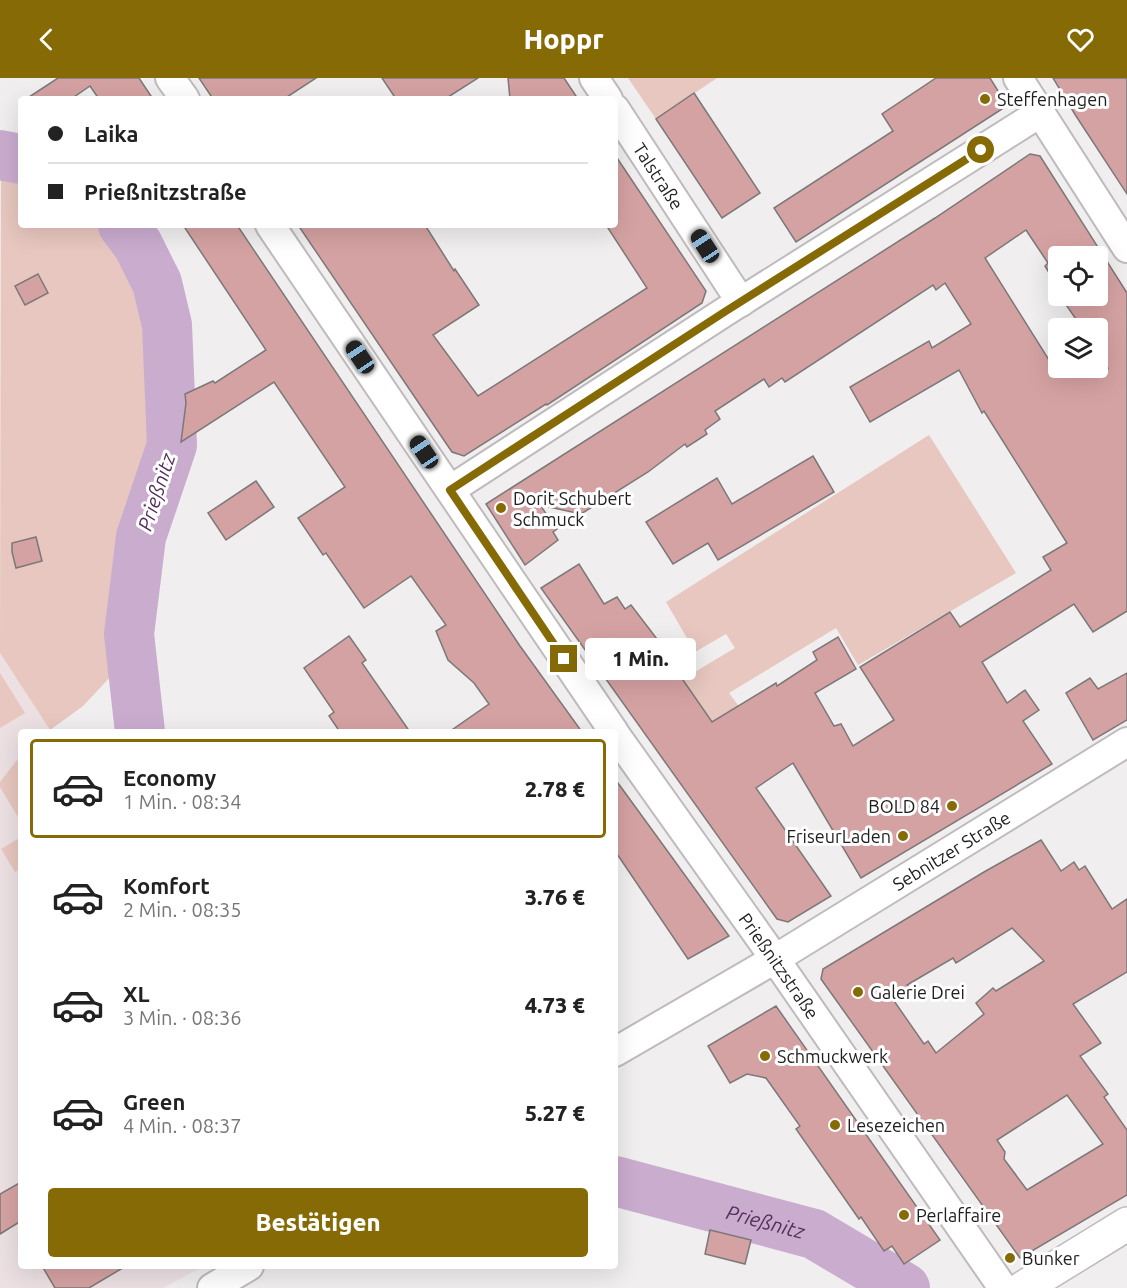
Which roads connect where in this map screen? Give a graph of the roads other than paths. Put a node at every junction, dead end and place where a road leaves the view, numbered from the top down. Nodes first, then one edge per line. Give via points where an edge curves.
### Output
1 (171, 78) edge
2 (594, 78) edge
3 (1018, 78) edge
4 (183, 96) edge
5 (606, 96) edge
6 (1040, 113) junction
7 (618, 114) edge
8 (272, 228) edge
9 (1127, 248) edge
10 (741, 302) junction
11 (450, 490) junction
12 (611, 729) edge
13 (618, 739) edge
14 (1127, 741) edge
15 (775, 959) junction
16 (618, 1050) edge
17 (1127, 1224) edge
18 (244, 1269) edge
19 (212, 1288) edge
20 (1003, 1288) edge
21 (1023, 1288) edge

1 - 4 street
2 - 5 street
3 - 6 street
6 - 9 street
6 - 10 street
7 - 10 street, Talstraße
8 - 11 street, Prießnitzstraße
10 - 11 street
11 - 12 street, Prießnitzstraße
13 - 15 street, Prießnitzstraße
14 - 15 street, Sebnitzer Straße
15 - 16 street, Sebnitzer Straße
15 - 20 street, Prießnitzstraße
17 - 21 street
18 - 19 street

